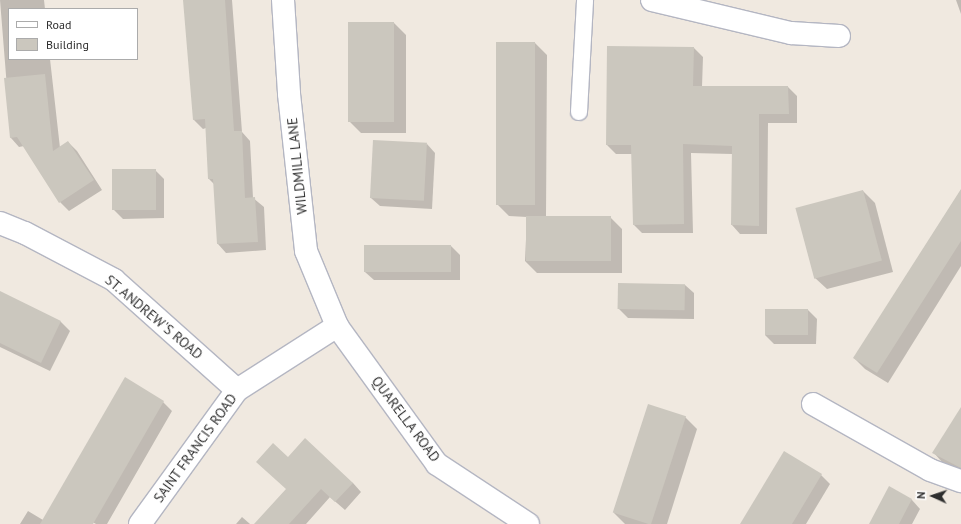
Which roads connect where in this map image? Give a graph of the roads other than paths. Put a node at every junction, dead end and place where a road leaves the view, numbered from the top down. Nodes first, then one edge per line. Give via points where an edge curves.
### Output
1 (283, 0) edge
2 (585, 0) edge
3 (652, 0) edge
4 (839, 36) dead end
5 (579, 112) dead end
6 (0, 223) edge
7 (338, 326) junction
8 (237, 390) junction
9 (813, 404) dead end
10 (961, 481) edge
11 (140, 524) edge
12 (528, 524) edge

1 - 7 street, WILDMILL LANE via 306,251
2 - 5 lane
3 - 4 street via 791,33
6 - 8 street, ST. ANDREW'S ROAD via 25,233 114,280
7 - 8 street, SAINT FRANCIS ROAD
7 - 12 street, QUARELLA ROAD via 437,464
8 - 11 street, SAINT FRANCIS ROAD
9 - 10 street via 930,470

